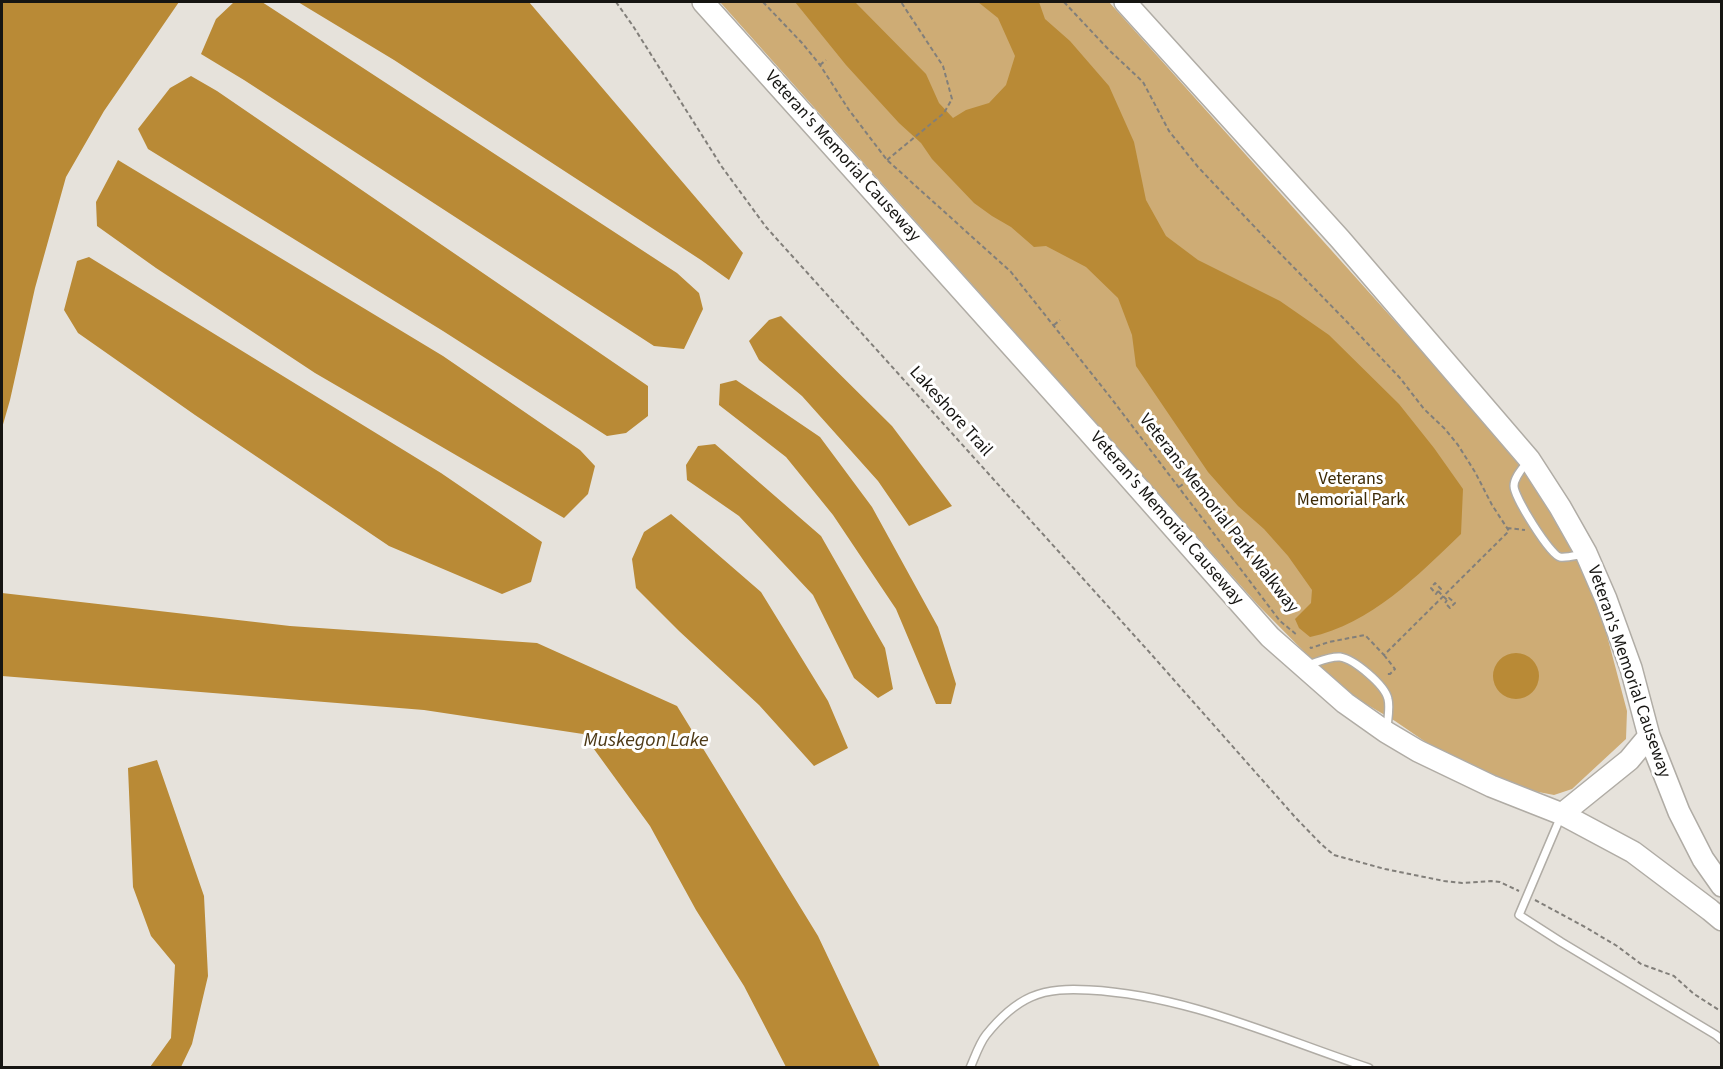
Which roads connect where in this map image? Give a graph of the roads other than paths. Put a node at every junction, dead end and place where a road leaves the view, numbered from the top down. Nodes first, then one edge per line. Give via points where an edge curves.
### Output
1 (703, 2) edge
2 (1125, 2) edge
3 (1529, 459) junction
4 (1586, 554) junction
5 (1303, 667) junction
6 (1386, 732) junction
7 (1649, 736) junction
8 (1562, 814) junction
9 (1722, 886) edge
10 (1722, 920) edge
11 (1722, 1040) edge
12 (970, 1068) edge
13 (1369, 1068) edge

1 - 5 main road, Veteran's Memorial Causeway via 1270,637
2 - 3 main road, Veteran's Memorial Causeway via 1340,240
3 - 4 main road, Veteran's Memorial Causeway
3 - 4 lane via 1514,483 1527,514 1555,554
4 - 7 main road, Veteran's Memorial Causeway via 1631,668
5 - 6 main road, Veteran's Memorial Causeway
5 - 6 lane via 1341,657 1367,674 1388,698
6 - 8 main road, Veteran's Memorial Causeway via 1491,786
7 - 8 main road via 1629,760
7 - 9 main road, Veteran's Memorial Causeway via 1679,812
8 - 10 main road, Veteran's Memorial Causeway via 1632,852
8 - 11 lane via 1519,915
12 - 13 lane via 985,1036 1011,1009 1053,990 1076,989 1112,991 1225,1017

